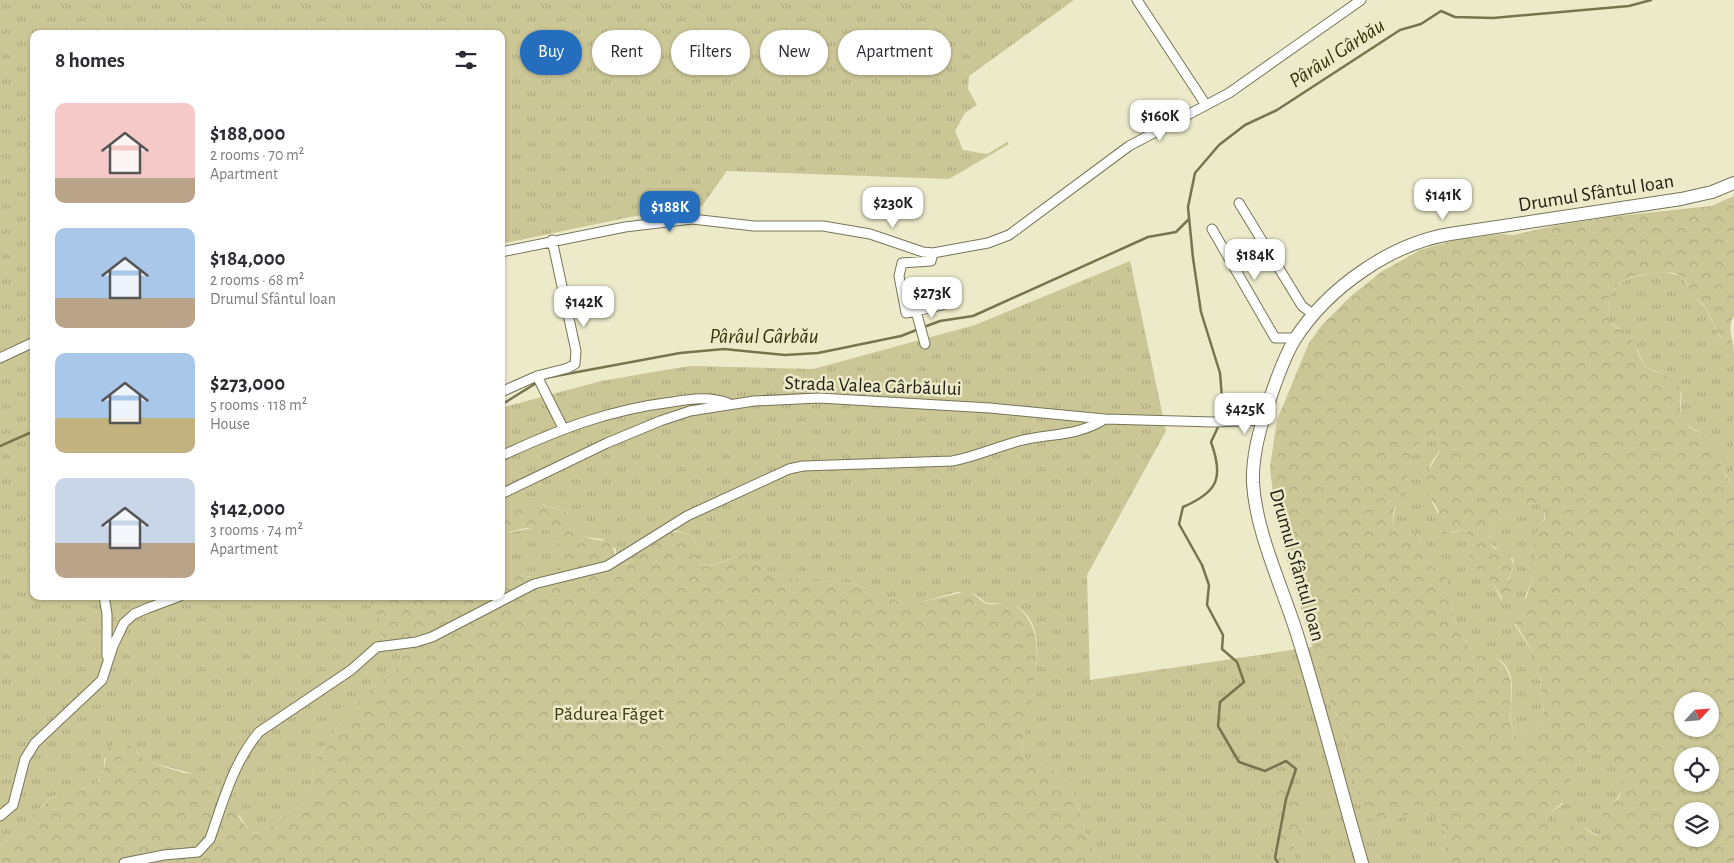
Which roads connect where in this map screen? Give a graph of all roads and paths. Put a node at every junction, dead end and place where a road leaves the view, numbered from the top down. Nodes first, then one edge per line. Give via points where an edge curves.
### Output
1 (1137, 0) edge
2 (1362, 0) edge
3 (1206, 105) junction
4 (1734, 183) edge
5 (1239, 203) dead end
6 (1212, 229) dead end
7 (552, 240) junction
8 (505, 251) edge
9 (933, 253) junction
10 (942, 305) dead end
11 (916, 311) junction
12 (1314, 315) junction
13 (1296, 338) junction
14 (30, 344) edge
15 (925, 344) dead end
16 (0, 358) edge
17 (539, 379) junction
18 (505, 391) edge
19 (729, 403) junction
20 (1105, 419) junction
21 (1262, 420) junction
22 (563, 428) junction
23 (505, 454) edge
24 (505, 492) edge
25 (505, 599) edge
26 (105, 600) edge
27 (170, 600) edge
28 (503, 600) edge
29 (106, 668) junction
30 (0, 816) edge
31 (124, 863) edge
32 (1362, 863) edge

1 - 3 street
2 - 3 street via 1248,80
3 - 9 street via 1128,146 1009,235 988,243
4 - 12 main road, Drumul Sfântul Ioan via 1681,199 1427,238 1365,271
5 - 12 street via 1302,306
6 - 13 street via 1276,338
7 - 8 street
7 - 9 street via 692,219 754,226 831,227 870,234
7 - 17 street via 573,334 575,364
9 - 11 street via 931,261 902,263 899,276 906,313
10 - 11 street
11 - 15 street
12 - 13 main road, Drumul Sfântul Ioan
13 - 21 main road, Drumul Sfântul Ioan
14 - 16 street
17 - 18 street
17 - 22 street
19 - 20 street, Strada Valea Gârbăului via 818,398 990,408
19 - 22 street via 707,398 637,406
19 - 24 street, Strada Valea Gârbăului via 690,411 608,442
20 - 21 street, Strada Valea Gârbăului
20 - 25 street via 1072,434 1022,440 961,460 788,469 688,516 606,566 534,584
21 - 32 main road, Drumul Sfântul Ioan via 1254,463 1257,513 1303,654
22 - 23 street
26 - 29 street
27 - 29 street via 141,611 124,622
28 - 31 street via 432,637 377,647 351,670 259,732 238,763 210,839 203,849 192,854 164,855
29 - 30 street via 97,685 34,743 13,805

